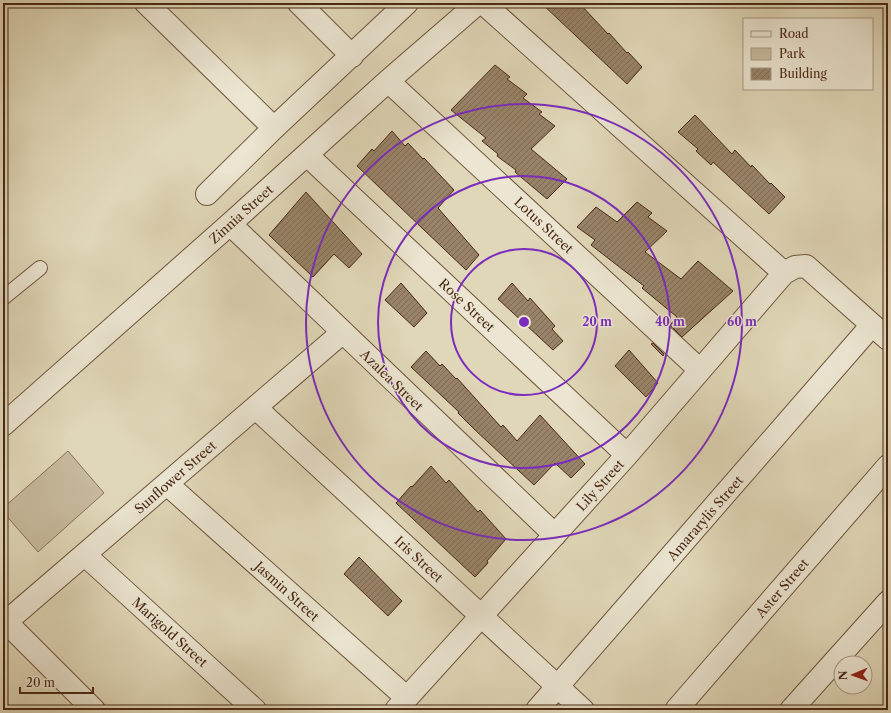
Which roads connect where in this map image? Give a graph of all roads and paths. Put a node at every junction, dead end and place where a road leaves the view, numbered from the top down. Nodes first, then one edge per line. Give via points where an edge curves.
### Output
1 (146, 3) edge
2 (299, 3) edge
3 (407, 3) edge
4 (478, 3) edge
5 (483, 3) edge
6 (352, 56) junction
7 (388, 81) junction
8 (274, 128) junction
9 (308, 155) junction
10 (207, 194) dead end
11 (230, 224) junction
12 (40, 268) dead end
13 (784, 273) junction
14 (3, 298) edge
15 (344, 332) junction
16 (880, 332) edge
17 (700, 370) junction
18 (256, 408) junction
19 (3, 425) edge
20 (627, 455) junction
21 (888, 466) edge
22 (167, 484) junction
23 (555, 536) junction
24 (85, 555) junction
25 (888, 602) edge
26 (481, 617) junction
27 (558, 687) junction
28 (402, 704) edge
29 (94, 710) edge
30 (255, 710) edge
31 (538, 710) edge
32 (583, 710) edge
33 (676, 710) edge
34 (791, 710) edge

1 - 8 street
2 - 6 street
3 - 6 street
4 - 7 street, Zinnia Street
5 - 13 street
6 - 8 street
7 - 9 street, Zinnia Street
7 - 17 street, Lotus Street
8 - 10 street
9 - 11 street, Zinnia Street
9 - 20 street, Rose Street
11 - 15 street, Azalea Street
11 - 19 street, Zinnia Street
12 - 14 lane
13 - 16 street, Lily Street via 795,267 806,266
13 - 17 street, Lily Street
15 - 18 street, Sunflower Street
15 - 23 street, Azalea Street
16 - 27 street, Amararylis Street
17 - 20 street, Lily Street
18 - 22 street, Sunflower Street
18 - 26 street, Iris Street
20 - 23 street, Lily Street
21 - 33 street, Aster Street
22 - 24 street, Sunflower Street
22 - 28 street, Jasmin Street
23 - 26 street, Lily Street
24 - 29 street, Sunflower Street via 6,622
24 - 30 street, Marigold Street
25 - 34 street
26 - 27 street, Iris Street
26 - 28 street, Lily Street
27 - 31 street, Amararylis Street
27 - 32 street, Iris Street

